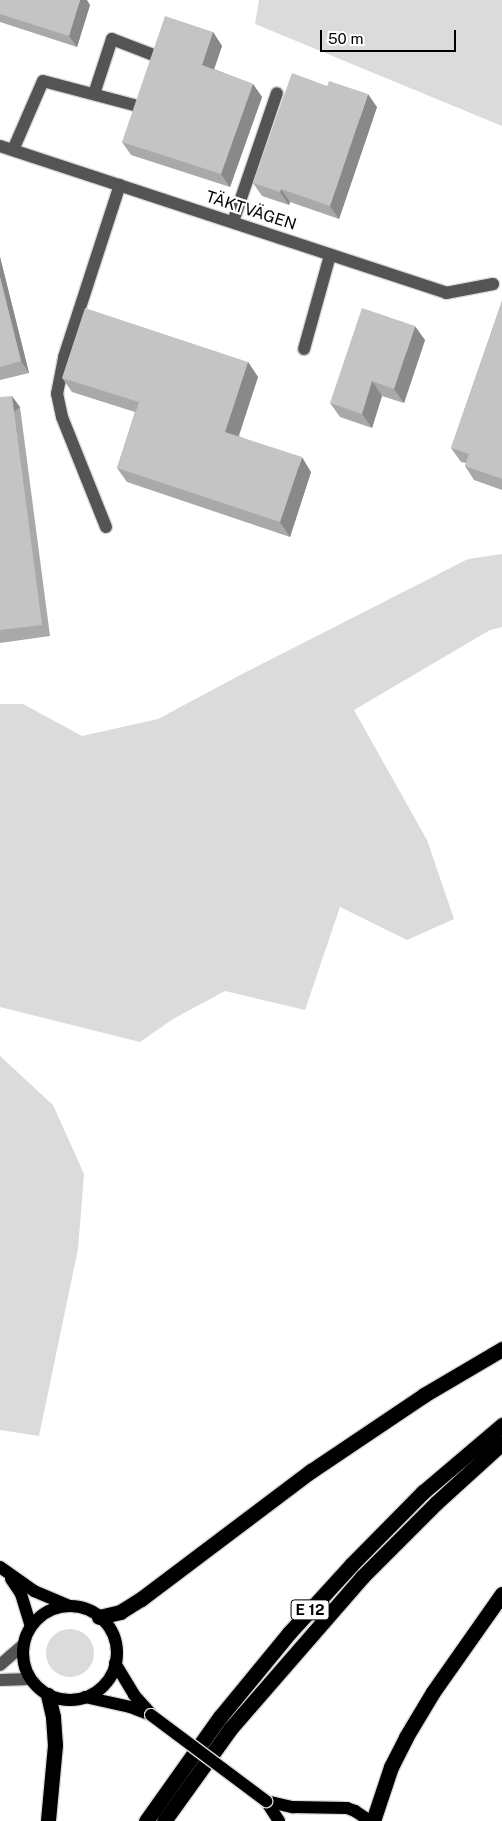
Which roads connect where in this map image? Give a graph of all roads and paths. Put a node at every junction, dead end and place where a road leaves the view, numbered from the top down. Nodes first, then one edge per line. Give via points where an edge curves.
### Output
1 (151, 54) edge
2 (277, 93) dead end
3 (94, 94) junction
4 (134, 105) edge
5 (0, 146) edge
6 (13, 150) junction
7 (120, 185) junction
8 (233, 222) junction
9 (330, 255) junction
10 (492, 284) dead end
11 (304, 349) dead end
12 (106, 527) dead end
13 (502, 1349) edge
14 (502, 1425) edge
15 (502, 1444) edge
16 (2, 1569) edge
17 (502, 1594) edge
18 (69, 1606) junction
19 (99, 1617) junction
20 (32, 1626) junction
21 (24, 1644) junction
22 (115, 1663) junction
23 (0, 1665) edge
24 (30, 1679) junction
25 (0, 1680) edge
26 (48, 1695) junction
27 (86, 1697) junction
28 (151, 1715) junction
29 (266, 1801) junction
30 (48, 1821) edge
31 (146, 1821) edge
32 (164, 1821) edge
33 (279, 1821) edge
34 (372, 1821) edge

1 - 3 street via 112,39
2 - 8 street
3 - 4 street
3 - 6 street via 43,81
5 - 6 street, TÄKTVÄGEN
6 - 7 street, TÄKTVÄGEN
7 - 8 street, TÄKTVÄGEN
7 - 12 street via 64,357 57,394 62,417
8 - 9 street, TÄKTVÄGEN
9 - 10 street, TÄKTVÄGEN via 446,293
9 - 11 street
13 - 19 highway via 424,1395 311,1471 141,1599 120,1612
14 - 31 highway, E 12 via 423,1492 289,1633 220,1717
15 - 32 highway, E 12 via 436,1503 355,1584 230,1729
16 - 18 main road via 34,1591
16 - 20 main road via 21,1594
17 - 34 highway via 433,1692 406,1737
18 - 19 main road via 85,1609
18 - 20 main road via 48,1612
19 - 22 main road via 115,1641
20 - 21 main road
21 - 23 street
21 - 24 main road via 24,1662
22 - 27 main road via 107,1682
22 - 28 main road via 134,1695
24 - 25 street
24 - 26 main road
26 - 27 main road via 63,1700
26 - 30 highway via 55,1745
27 - 28 main road via 130,1706
28 - 29 main road, bridge
29 - 33 main road
29 - 34 main road via 293,1807 347,1808

